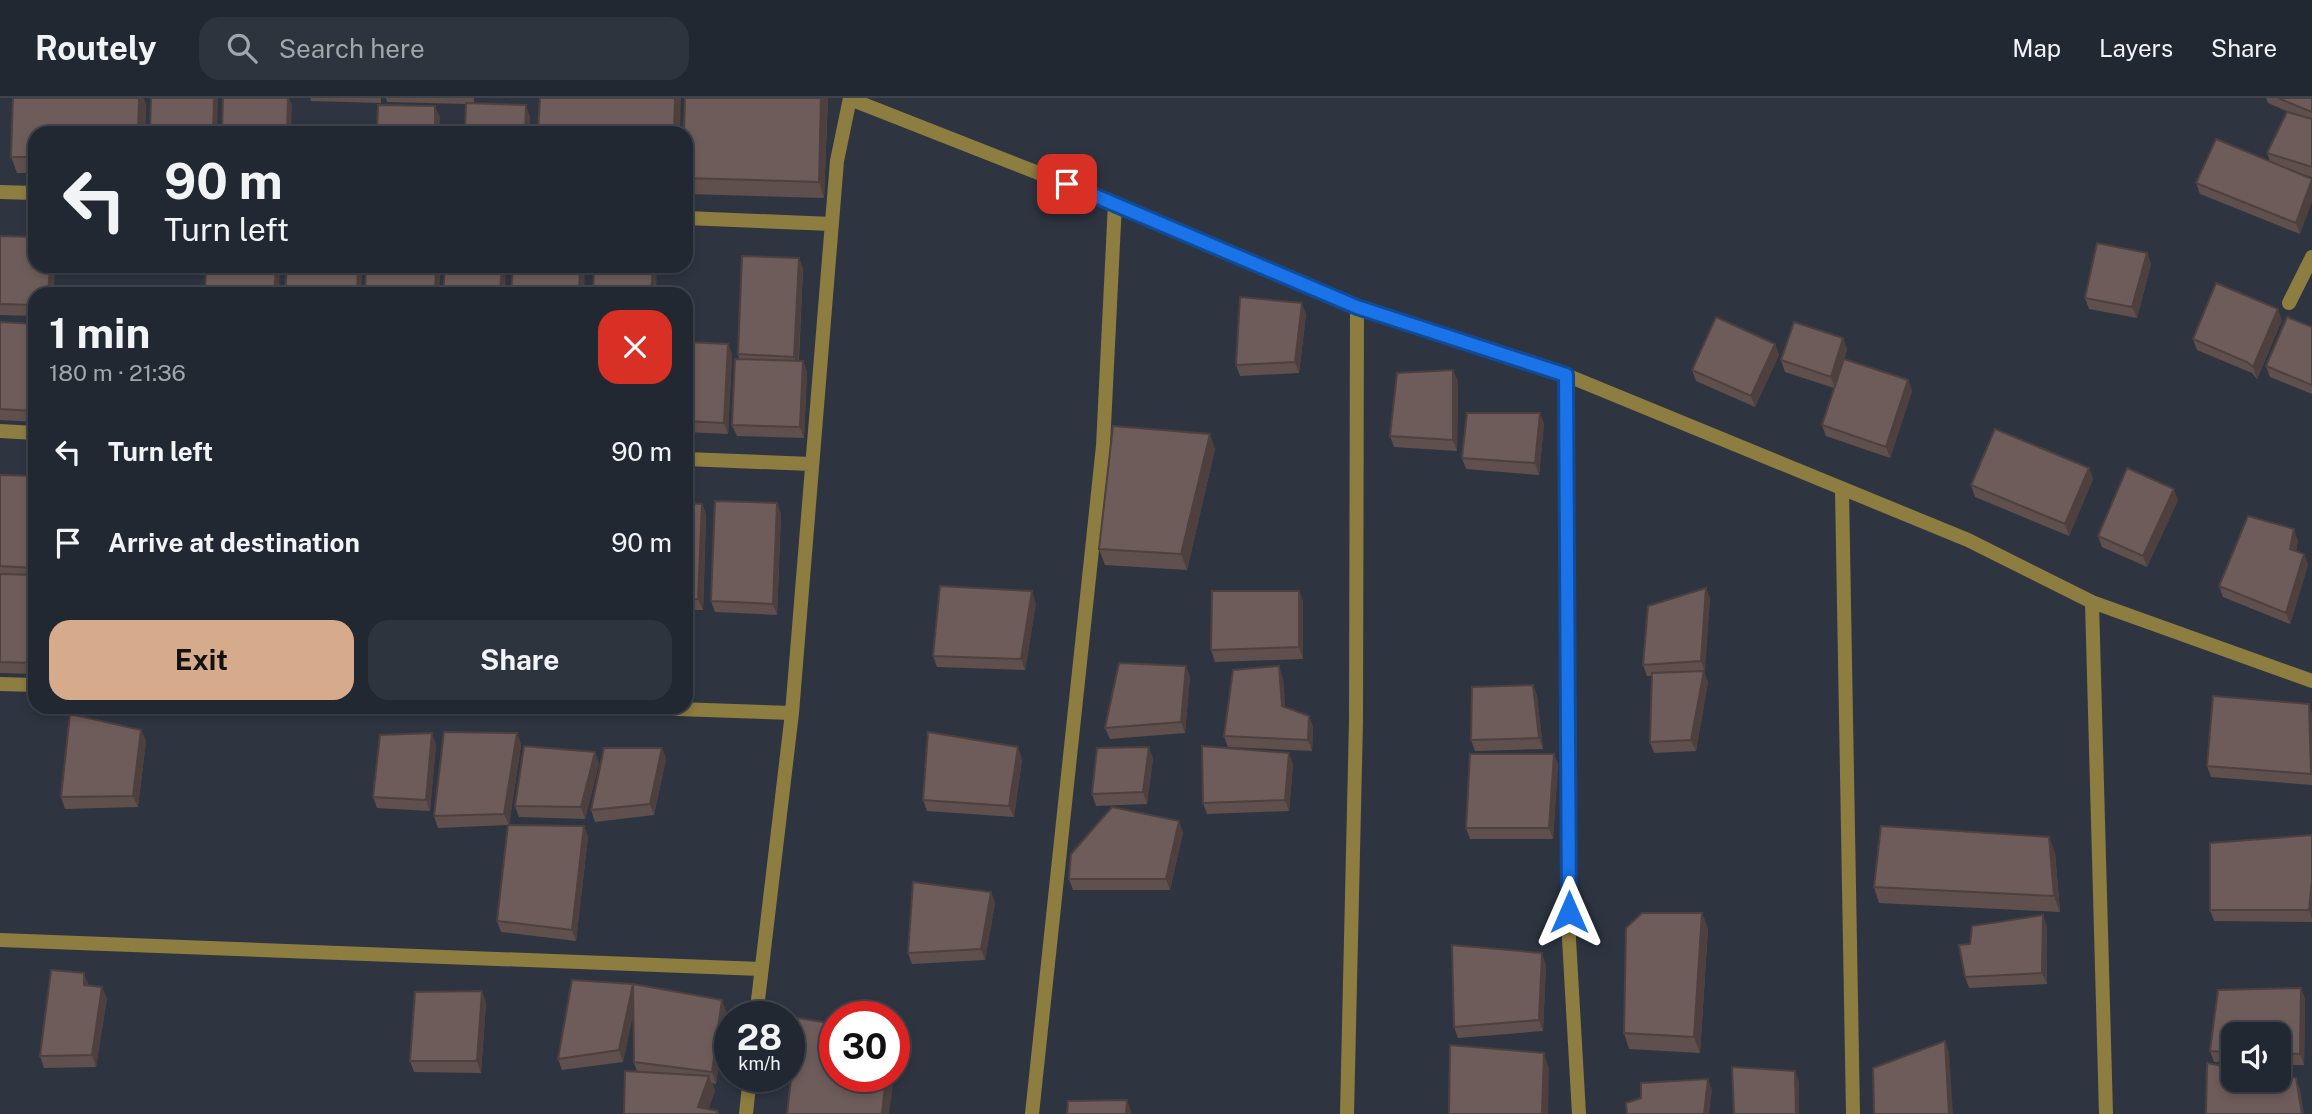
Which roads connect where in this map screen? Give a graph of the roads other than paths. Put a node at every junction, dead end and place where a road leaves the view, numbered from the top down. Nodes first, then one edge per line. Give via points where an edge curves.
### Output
1 (850, 99) edge
2 (0, 192) edge
3 (28, 193) edge
4 (1115, 203) junction
5 (693, 218) edge
6 (832, 224) junction
7 (2312, 257) edge
8 (2289, 303) dead end
9 (1357, 307) junction
10 (1566, 375) junction
11 (0, 431) edge
12 (28, 433) edge
13 (693, 459) edge
14 (810, 464) junction
15 (1842, 490) junction
16 (2092, 602) junction
17 (2312, 681) edge
18 (0, 684) edge
19 (28, 685) edge
20 (693, 710) edge
21 (792, 713) junction
22 (0, 940) edge
23 (761, 969) junction
24 (758, 1001) edge
25 (748, 1092) edge
26 (746, 1114) edge
27 (1032, 1114) edge
28 (1347, 1114) edge
29 (1579, 1114) edge
30 (1853, 1114) edge
31 (2106, 1114) edge

1 - 4 street
1 - 6 street via 836,161
2 - 3 street
4 - 9 street
4 - 27 street via 1103,446
5 - 6 street
6 - 14 street
7 - 8 street
9 - 10 street
9 - 28 street via 1356,721
10 - 15 street
10 - 29 street via 1569,939
11 - 12 street
13 - 14 street
14 - 21 street
15 - 16 street via 1968,540
15 - 30 street
16 - 17 street
16 - 31 street
18 - 19 street
20 - 21 street
21 - 23 street
22 - 23 street
23 - 24 street
25 - 26 street

